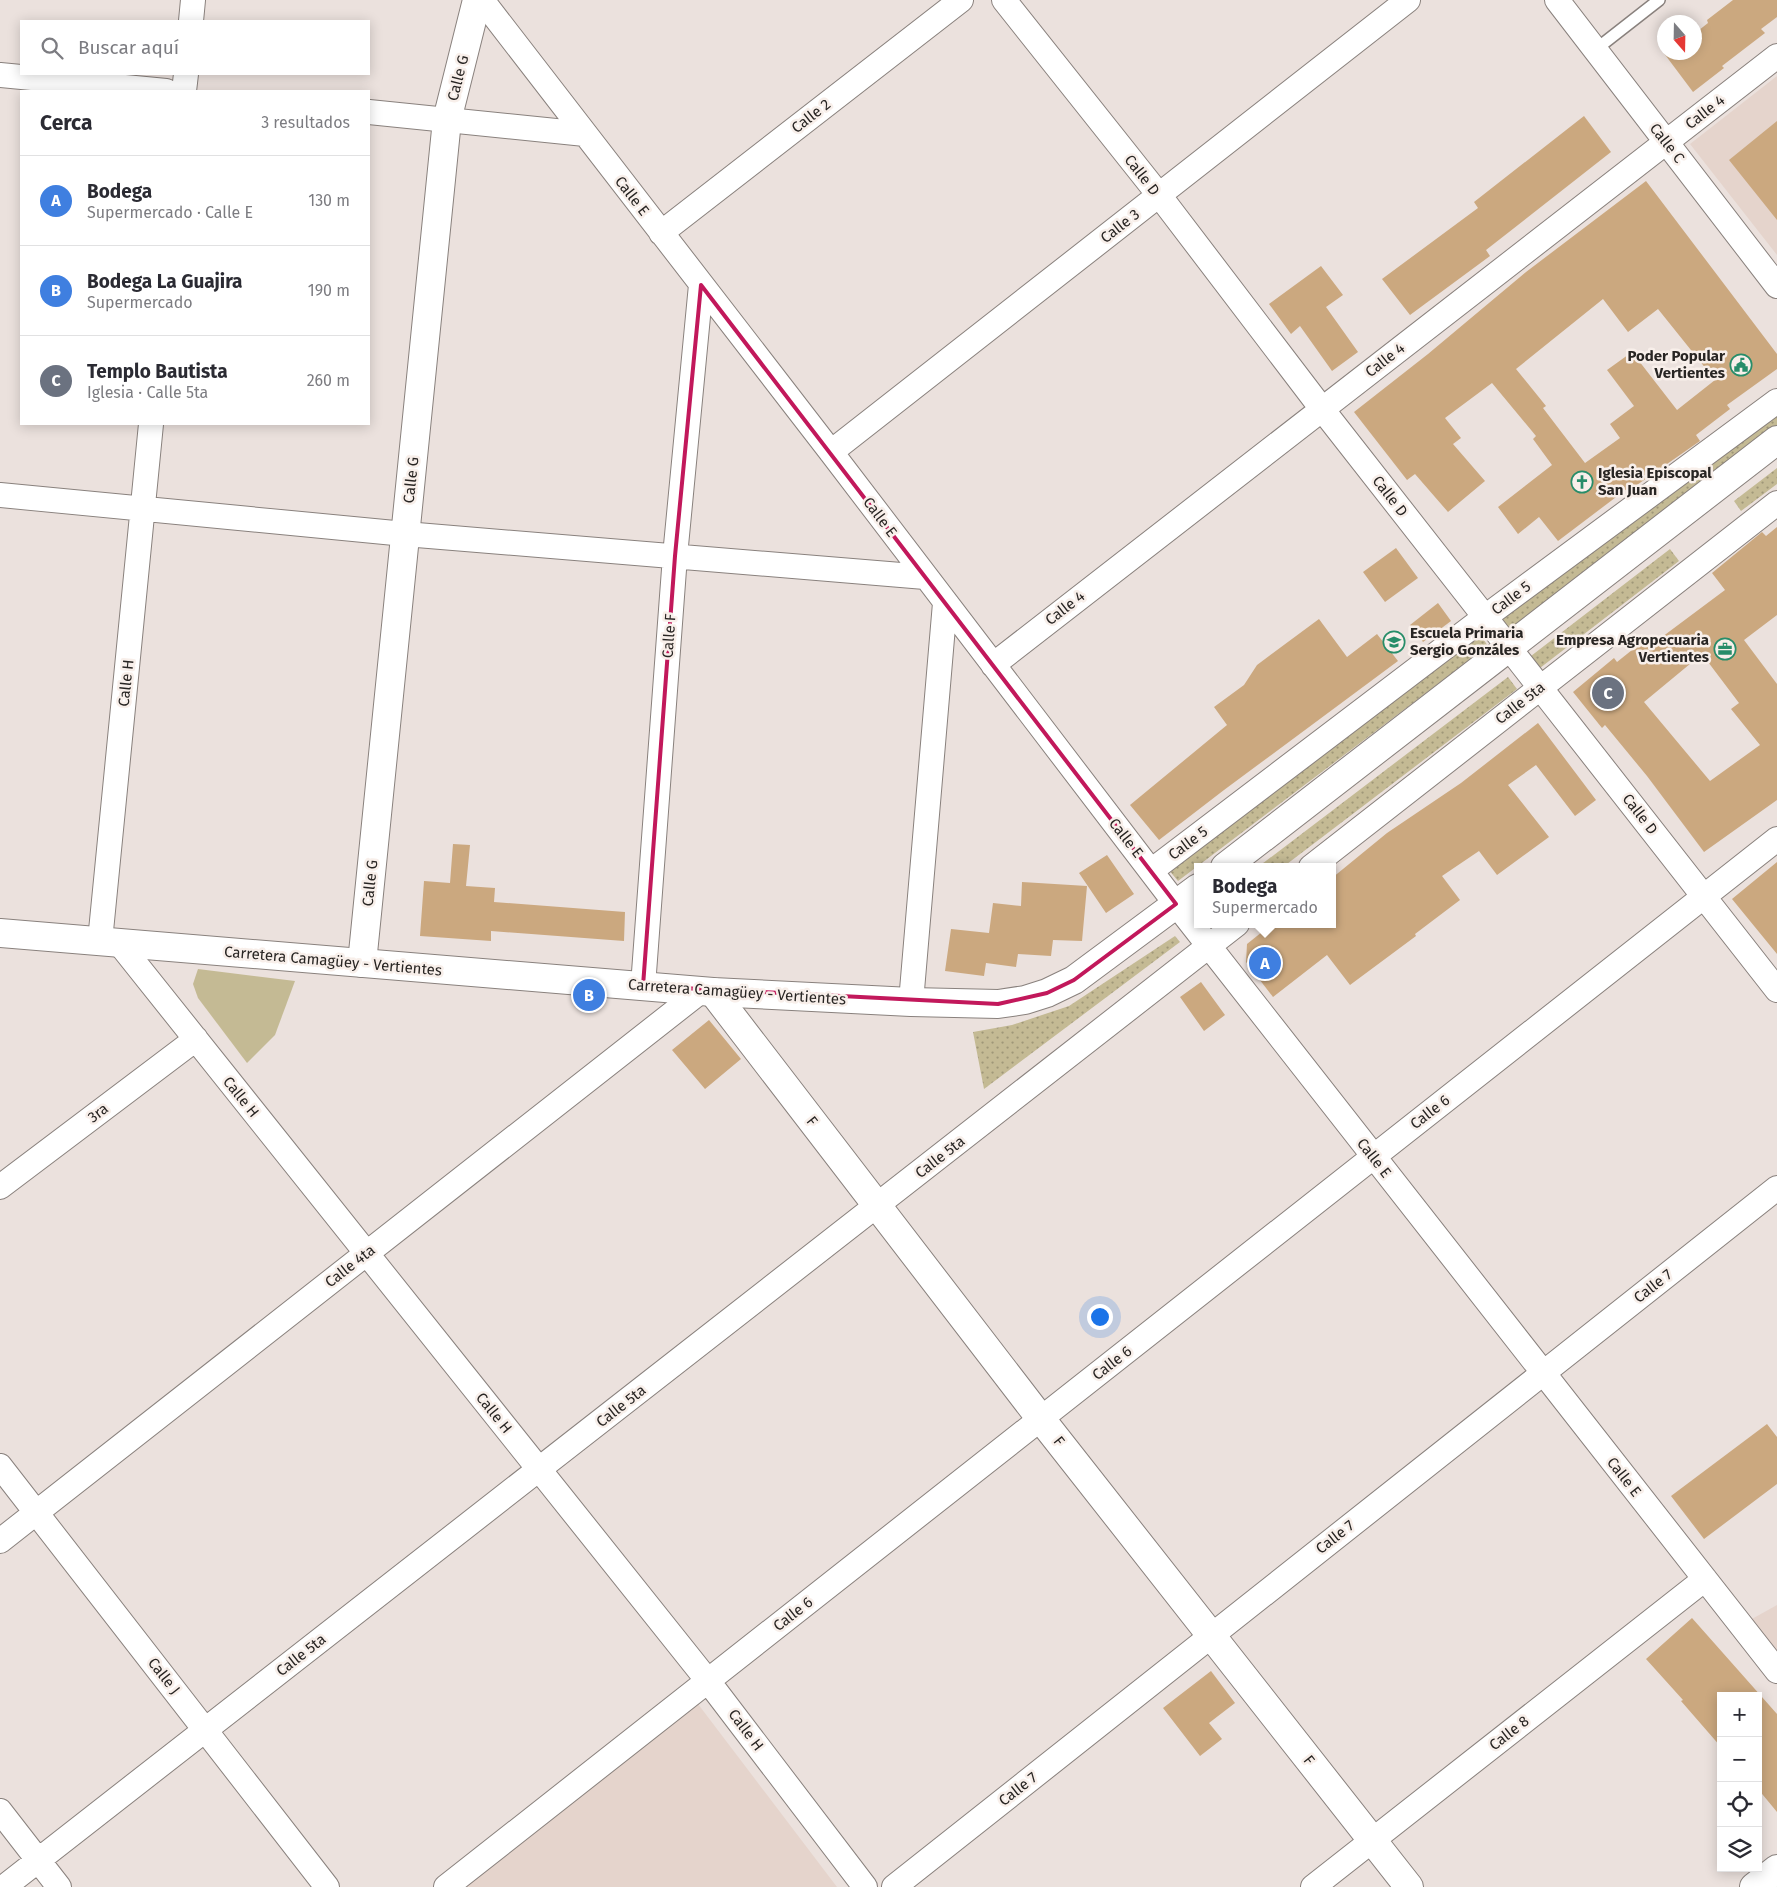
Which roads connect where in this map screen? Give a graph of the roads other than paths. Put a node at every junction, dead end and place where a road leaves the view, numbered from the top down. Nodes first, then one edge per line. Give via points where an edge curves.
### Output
1 (193, 0) edge
2 (477, 0) edge
3 (482, 0) edge
4 (960, 0) edge
5 (1004, 0) edge
6 (1408, 0) edge
7 (1557, 0) edge
8 (1659, 0) edge
9 (191, 20) edge
10 (1595, 50) junction
11 (1777, 56) edge
12 (0, 75) edge
13 (186, 75) edge
14 (156, 90) edge
15 (184, 90) edge
16 (370, 112) edge
17 (447, 120) junction
18 (584, 134) junction
19 (1666, 142) junction
20 (1159, 195) junction
21 (661, 233) junction
22 (701, 285) junction
23 (1777, 286) edge
24 (1777, 401) edge
25 (1322, 409) junction
26 (151, 425) edge
27 (1777, 440) edge
28 (831, 452) junction
29 (0, 495) edge
30 (1777, 503) edge
31 (143, 509) junction
32 (405, 534) junction
33 (675, 556) junction
34 (925, 577) junction
35 (945, 603) junction
36 (1485, 618) junction
37 (1508, 648) junction
38 (992, 664) junction
39 (1540, 688) junction
40 (1777, 839) edge
41 (1230, 863) edge
42 (1316, 863) edge
43 (1151, 871) junction
44 (1187, 896) edge
45 (1704, 896) junction
46 (1194, 912) edge
47 (1201, 928) edge
48 (1232, 928) edge
49 (0, 933) edge
50 (110, 942) junction
51 (1209, 946) junction
52 (362, 963) junction
53 (643, 986) junction
54 (1777, 990) edge
55 (707, 992) junction
56 (911, 1002) junction
57 (196, 1039) junction
58 (1373, 1157) junction
59 (0, 1187) edge
60 (1777, 1188) edge
61 (877, 1206) junction
62 (366, 1253) junction
63 (1543, 1373) junction
64 (1041, 1419) junction
65 (0, 1466) edge
66 (539, 1469) junction
67 (37, 1513) junction
68 (0, 1541) edge
69 (1705, 1579) junction
70 (1211, 1635) junction
71 (1777, 1671) edge
72 (708, 1681) junction
73 (205, 1730) junction
74 (0, 1811) edge
75 (1372, 1840) junction
76 (38, 1860) junction
77 (1777, 1869) edge
78 (4, 1887) edge
79 (59, 1887) edge
80 (327, 1887) edge
81 (446, 1887) edge
82 (865, 1887) edge
83 (894, 1887) edge
84 (1313, 1887) edge
85 (1409, 1887) edge
86 (1754, 1887) edge

1 - 9 street
2 - 17 street, Calle G
3 - 18 street, Calle E
4 - 21 street, Calle 2
5 - 20 street, Calle D
6 - 20 street, Calle 3
7 - 10 street, Calle C
8 - 10 lane
10 - 19 street, Calle C
11 - 19 street, Calle 4
12 - 14 street
13 - 15 street
16 - 17 street
17 - 18 street
17 - 32 street, Calle G
18 - 21 street, Calle E
19 - 23 street, Calle C
19 - 25 street, Calle 4
20 - 25 street, Calle D
20 - 28 street, Calle 3
21 - 22 street, Calle E
22 - 28 street, Calle E
22 - 33 street, Calle F
24 - 36 street, Calle 5
25 - 36 street, Calle D
25 - 38 street, Calle 4
26 - 31 street, Calle H
27 - 37 street
28 - 34 street, Calle E
29 - 31 street
30 - 39 street, Calle 5ta
31 - 32 street
31 - 50 street, Calle H
32 - 33 street
32 - 52 street, Calle G
33 - 34 street
33 - 53 street, Calle F
34 - 35 street, Calle E
35 - 38 street, Calle E
35 - 56 street
36 - 37 street, Calle D
36 - 43 street, Calle 5
37 - 39 street, Calle D
37 - 41 street
38 - 43 street, Calle E
39 - 42 street, Calle 5ta
39 - 45 street, Calle D
40 - 45 street, Calle 6
43 - 44 street, Calle E
44 - 46 street, Calle E
44 - 56 street, Carretera Camagüey - Vertientes via 1074,980 1047,993 998,1004
45 - 54 street, Calle D
45 - 58 street, Calle 6
47 - 51 street, Calle E
48 - 51 street, Calle 5ta
49 - 50 street, Carretera Camagüey - Vertientes
50 - 52 street, Carretera Camagüey - Vertientes
50 - 57 street, Calle H
51 - 58 street, Calle E
51 - 61 street, Calle 5ta
52 - 53 street, Carretera Camagüey - Vertientes
53 - 55 street, Carretera Camagüey - Vertientes
55 - 56 street, Carretera Camagüey - Vertientes
55 - 61 street, F
55 - 62 street, Calle 4ta
57 - 59 street, 3ra
57 - 62 street, Calle H
58 - 63 street, Calle E
58 - 64 street, Calle 6
60 - 63 street, Calle 7
61 - 64 street, F
61 - 66 street, Calle 5ta
62 - 66 street, Calle H
62 - 67 street, Calle 4ta
63 - 69 street, Calle E
63 - 70 street, Calle 7
64 - 70 street, F
64 - 72 street, Calle 6
65 - 67 street, Calle J
66 - 72 street, Calle H
66 - 73 street, Calle 5ta
67 - 68 street, Calle 4ta
67 - 73 street, Calle J
69 - 71 street, Calle E
69 - 75 street, Calle 8
70 - 75 street, F
70 - 83 street, Calle 7
72 - 81 street, Calle 6
72 - 82 street, Calle H
73 - 76 street, Calle 5ta
73 - 80 street, Calle J
74 - 76 street
75 - 84 street, Calle 8
75 - 85 street, F
76 - 78 street, Calle 5ta
76 - 79 street
77 - 86 street

